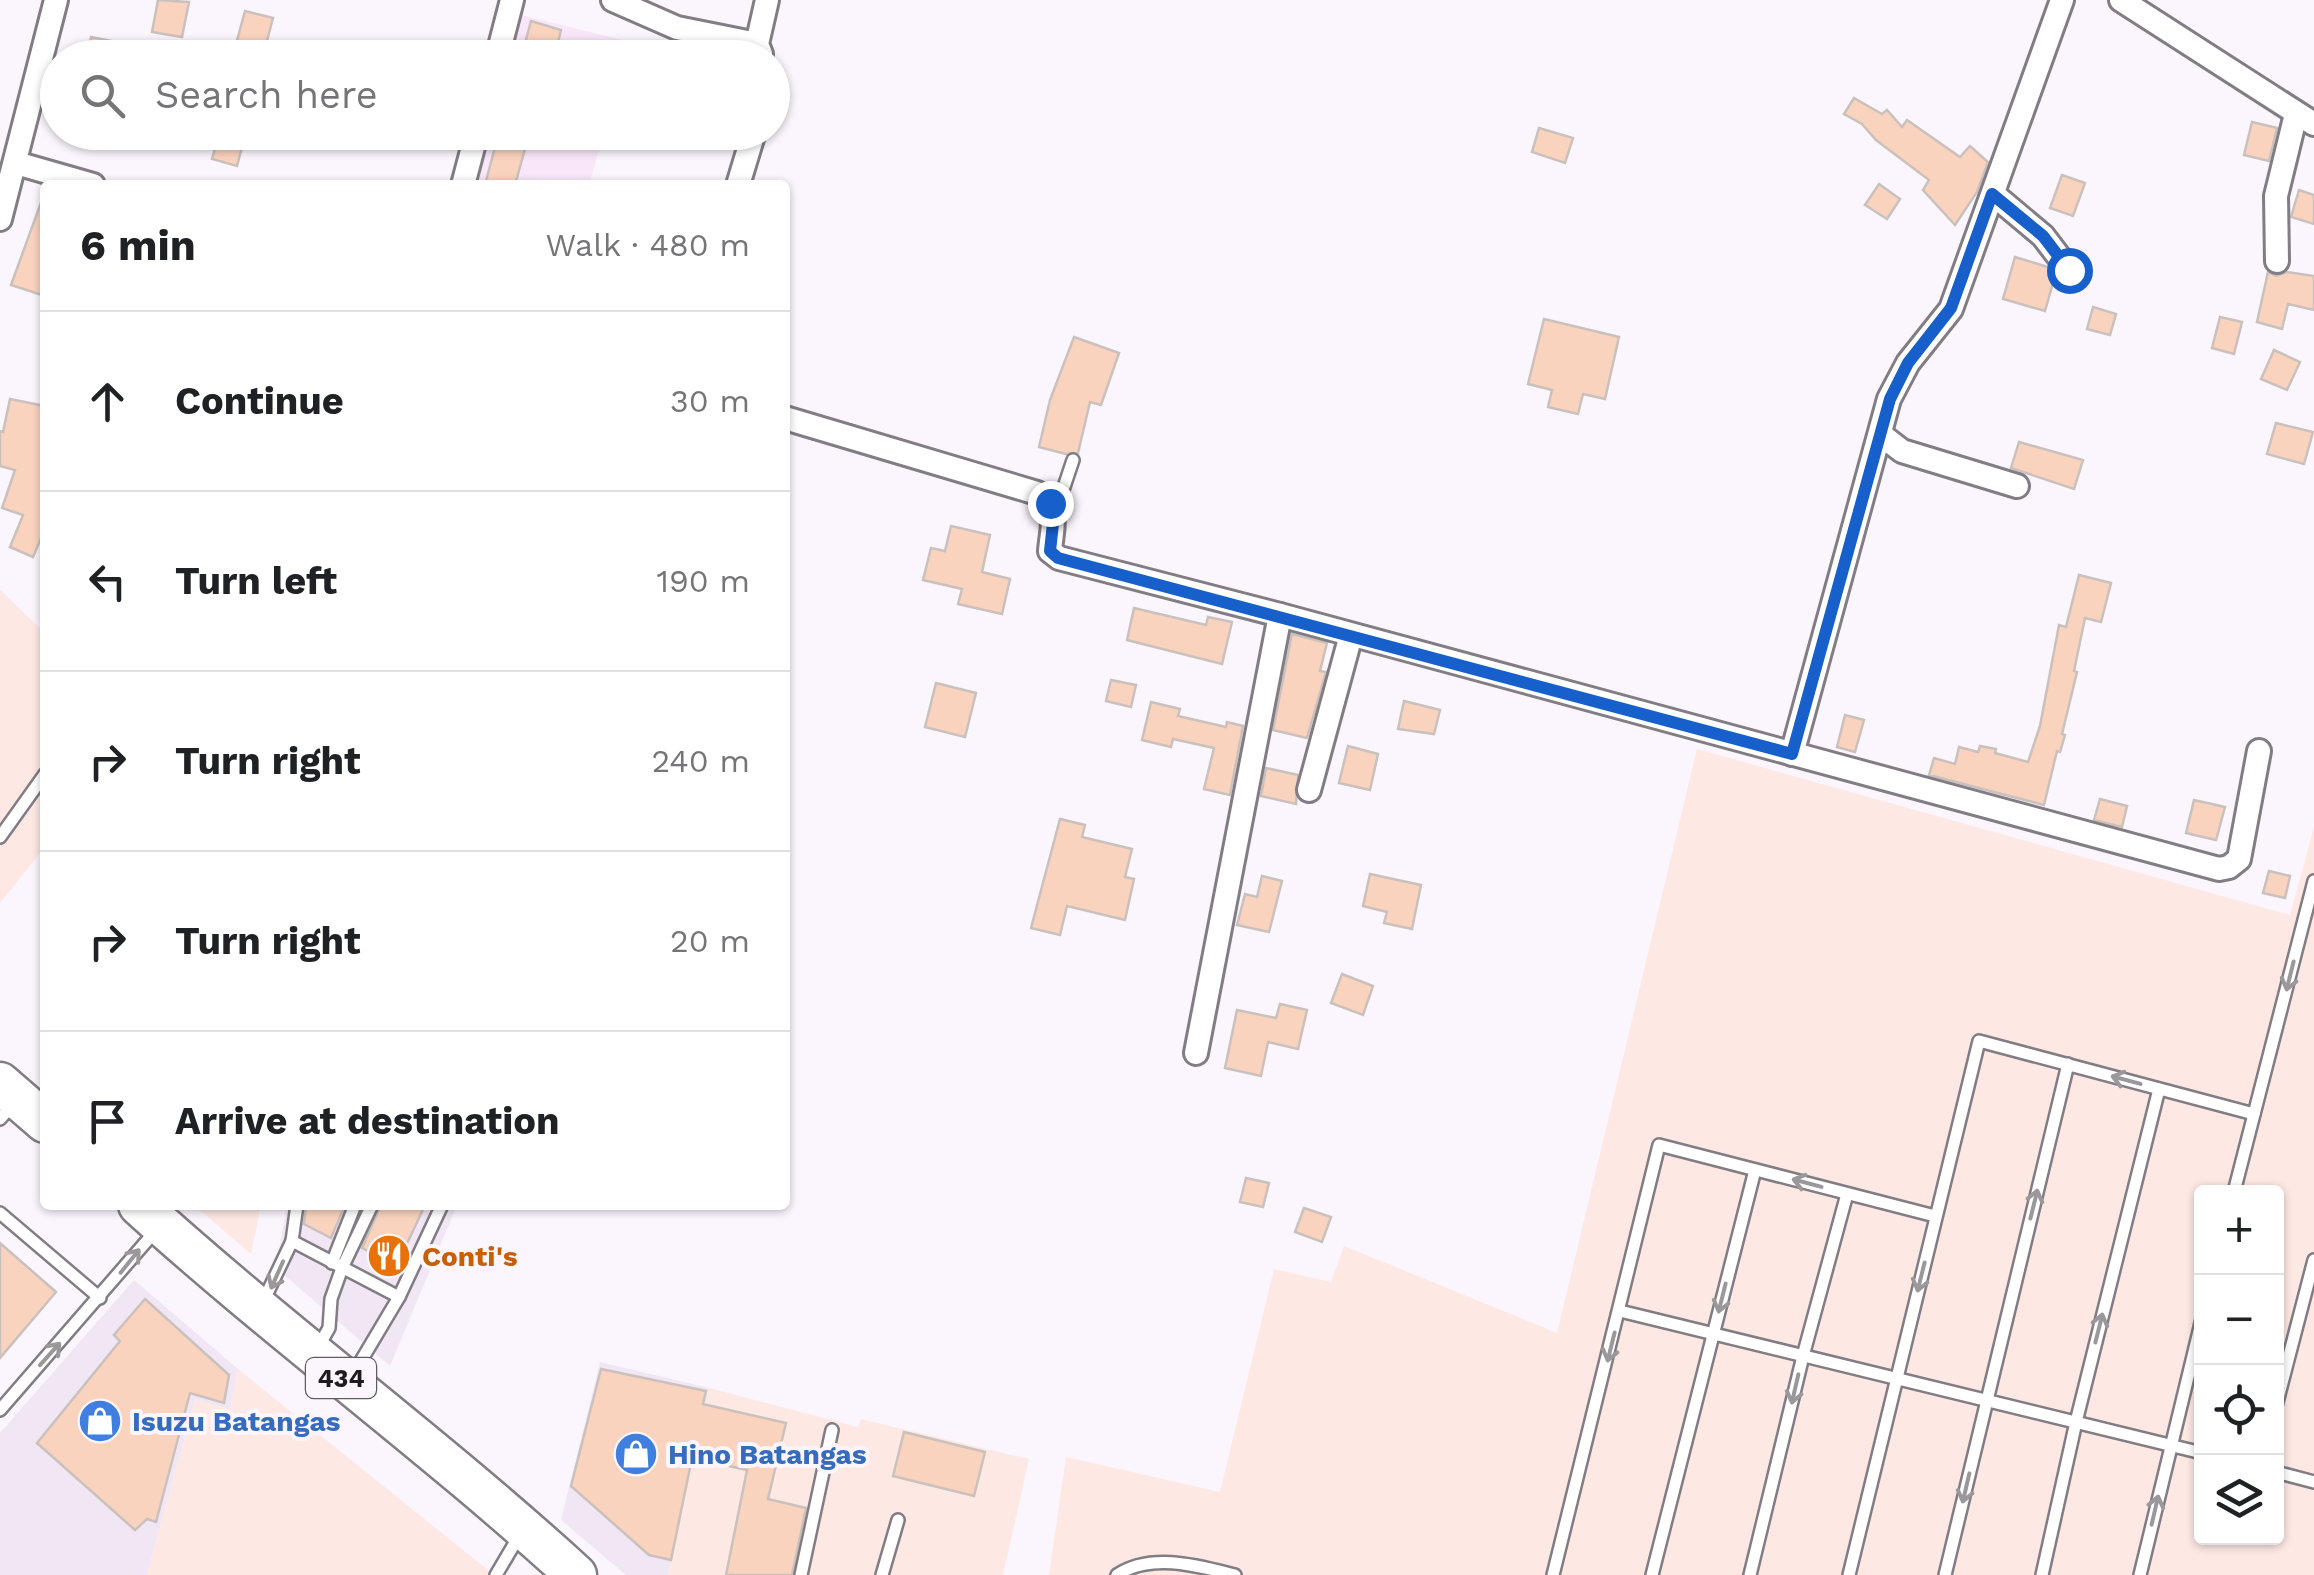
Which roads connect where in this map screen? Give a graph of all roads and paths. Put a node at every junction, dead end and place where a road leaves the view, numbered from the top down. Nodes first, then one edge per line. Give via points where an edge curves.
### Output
1 (56, 0) edge
2 (512, 0) edge
3 (612, 0) edge
4 (766, 0) edge
5 (2062, 0) edge
6 (2122, 0) edge
7 (46, 40) edge
8 (502, 40) edge
9 (720, 40) edge
10 (761, 40) edge
11 (40, 65) edge
12 (2305, 119) edge
13 (472, 150) edge
14 (749, 150) edge
15 (16, 162) junction
16 (76, 180) edge
17 (464, 180) edge
18 (740, 180) edge
19 (1992, 194) junction
20 (0, 219) edge
21 (2277, 261) dead end
22 (2069, 270) dead end
23 (790, 419) edge
24 (1880, 434) junction
25 (1073, 460) dead end
26 (2016, 486) dead end
27 (1050, 503) junction
28 (1280, 615) junction
29 (1352, 635) junction
30 (2259, 750) dead end
31 (1792, 754) junction
32 (40, 781) edge
33 (1309, 790) dead end
34 (0, 837) edge
35 (2314, 881) edge
36 (1196, 1052) dead end
37 (2068, 1064) junction
38 (2159, 1089) junction
39 (2254, 1114) junction
40 (1755, 1170) junction
41 (2236, 1185) edge
42 (1847, 1194) junction
43 (296, 1210) edge
44 (354, 1210) edge
45 (369, 1210) edge
46 (440, 1210) edge
47 (0, 1213) edge
48 (150, 1215) edge
49 (1936, 1216) junction
50 (292, 1241) junction
51 (2314, 1260) edge
52 (337, 1265) junction
53 (398, 1297) junction
54 (100, 1298) junction
55 (260, 1308) junction
56 (1620, 1311) junction
57 (1713, 1334) junction
58 (2194, 1350) edge
59 (314, 1354) junction
60 (1803, 1356) junction
61 (2284, 1375) edge
62 (1896, 1378) junction
63 (348, 1384) junction
64 (1987, 1401) junction
65 (0, 1410) edge
66 (2076, 1422) junction
67 (832, 1430) dead end
68 (2169, 1445) junction
69 (2194, 1451) edge
70 (2284, 1474) edge
71 (2314, 1482) edge
72 (898, 1520) dead end
73 (524, 1528) junction
74 (496, 1575) edge
75 (576, 1575) edge
76 (801, 1575) edge
77 (882, 1575) edge
78 (1117, 1575) edge
79 (1234, 1575) edge
80 (1554, 1575) edge
81 (1652, 1575) edge
82 (1750, 1575) edge
83 (1848, 1575) edge
84 (1946, 1575) edge
85 (2042, 1575) edge
86 (2140, 1575) edge

1 - 7 street
2 - 8 street
3 - 9 street
4 - 10 street
5 - 19 street
6 - 12 street
11 - 15 street
12 - 21 street via 2276,196
13 - 17 street
14 - 18 street
15 - 16 street
15 - 20 street
19 - 22 street via 2043,236
19 - 24 street via 1951,308 1908,363
23 - 27 street via 1038,492
24 - 26 street via 1902,450
24 - 31 street
25 - 27 lane via 1064,488
27 - 28 street via 1050,551 1058,558
28 - 29 street
28 - 36 street
29 - 31 street
29 - 33 street
30 - 31 street via 2239,859 2219,869
32 - 34 lane
35 -> 39 lane
38 -> 37 lane
37 - 49 lane via 1979,1041
64 -> 37 lane
38 - 39 lane
66 -> 38 lane
39 - 41 lane
42 -> 40 lane
40 - 56 lane via 1659,1145
40 -> 57 lane
42 - 49 lane
42 - 60 lane
43 - 50 lane
44 - 52 lane
45 - 52 lane
46 - 53 lane
47 - 54 lane
54 -> 48 lane
48 - 55 highway, 434
49 -> 62 lane
50 - 52 lane
50 -> 55 lane
51 - 61 lane
52 - 53 lane
52 - 59 lane via 329,1328
53 - 63 lane
65 -> 54 lane
55 - 59 highway, 434
56 - 57 lane
56 -> 80 lane
57 - 60 lane
57 - 81 lane
58 - 68 lane
59 - 63 highway, 434
60 - 62 lane
60 -> 82 lane
62 - 64 lane
62 - 83 lane
63 - 73 highway, 434
64 - 66 lane
64 -> 84 lane
66 - 68 lane
66 - 85 lane
67 - 76 lane
68 - 69 lane
86 -> 68 lane
70 - 71 lane
72 - 77 lane
73 - 74 lane
73 - 75 highway, 434
78 - 79 lane via 1167,1563

